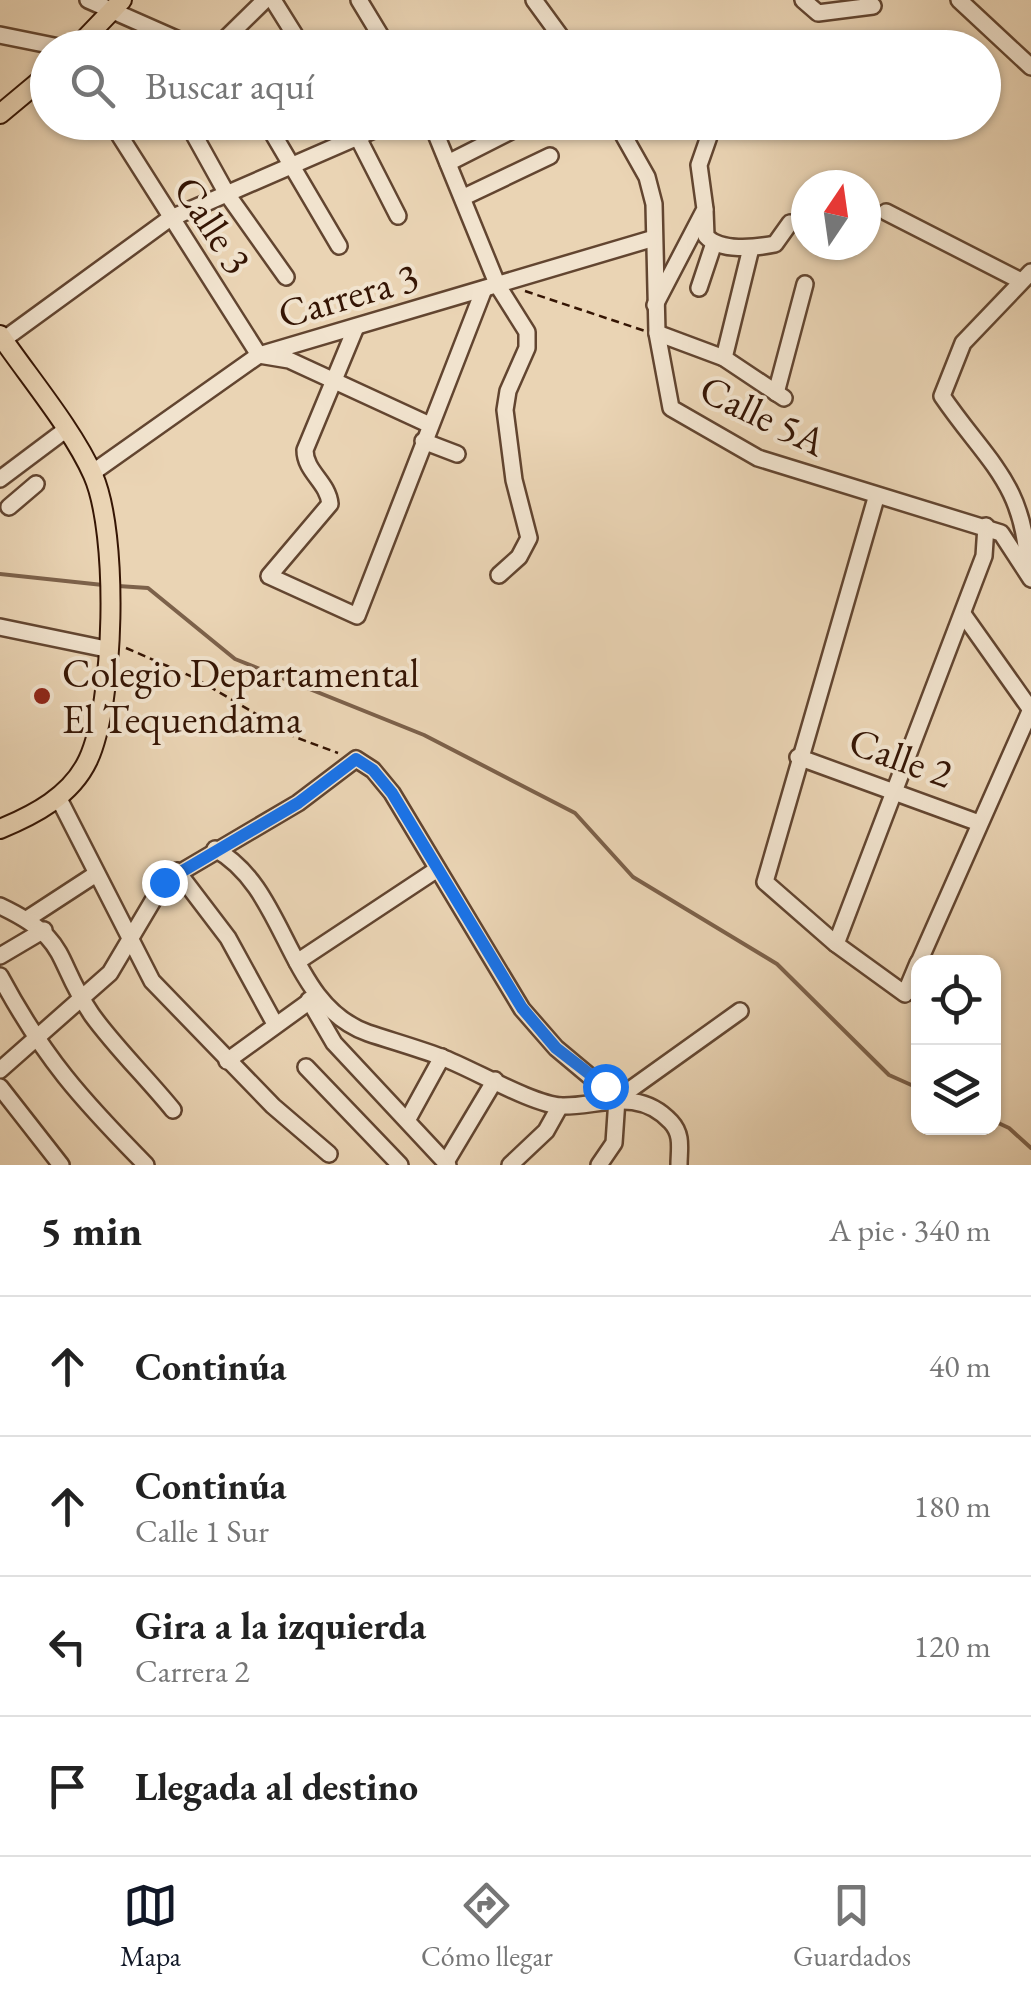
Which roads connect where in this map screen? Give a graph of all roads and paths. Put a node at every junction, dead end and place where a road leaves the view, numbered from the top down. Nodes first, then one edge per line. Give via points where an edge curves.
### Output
1 (88, 0) edge
2 (265, 0) edge
3 (273, 0) edge
4 (359, 0) edge
5 (534, 0) edge
6 (802, 0) edge
7 (959, 0) edge
8 (117, 6) edge
9 (872, 6) dead end
10 (94, 30) edge
11 (148, 30) edge
12 (234, 30) edge
13 (292, 30) edge
14 (377, 30) edge
15 (556, 30) edge
16 (992, 30) edge
17 (0, 35) edge
18 (1001, 38) edge
19 (30, 41) edge
20 (1031, 66) edge
21 (30, 89) edge
22 (0, 114) edge
23 (123, 140) edge
24 (197, 140) edge
25 (276, 140) edge
26 (355, 140) edge
27 (361, 140) edge
28 (439, 140) edge
29 (493, 140) edge
30 (626, 140) edge
31 (708, 140) edge
32 (550, 156) dead end
33 (448, 162) junction
34 (291, 166) junction
35 (228, 194) junction
36 (464, 198) junction
37 (705, 209) junction
38 (886, 212) dead end
39 (398, 216) dead end
40 (170, 219) junction
41 (790, 223) dead end
42 (651, 239) junction
43 (714, 243) junction
44 (339, 246) dead end
45 (751, 248) junction
46 (286, 277) dead end
47 (1026, 277) edge
48 (805, 284) dead end
49 (495, 286) junction
50 (699, 288) dead end
51 (655, 305) junction
52 (356, 326) junction
53 (656, 333) junction
54 (4, 347) edge
55 (258, 355) junction
56 (724, 358) junction
57 (334, 381) junction
58 (64, 430) junction
59 (426, 433) junction
60 (457, 454) dead end
61 (92, 473) junction
62 (4, 476) edge
63 (876, 498) junction
64 (9, 507) dead end
65 (986, 526) junction
66 (499, 575) dead end
67 (1030, 576) edge
68 (963, 614) junction
69 (0, 627) edge
70 (106, 644) junction
71 (1031, 710) edge
72 (798, 756) junction
73 (356, 759) junction
74 (892, 788) junction
75 (58, 796) junction
76 (979, 824) junction
77 (0, 829) edge
78 (215, 849) junction
79 (436, 870) junction
80 (178, 872) junction
81 (96, 874) junction
82 (0, 906) edge
83 (27, 919) junction
84 (44, 930) junction
85 (130, 944) junction
86 (836, 944) junction
87 (922, 955) edge
88 (0, 956) edge
89 (298, 962) junction
90 (0, 976) edge
91 (911, 981) edge
92 (313, 998) junction
93 (85, 999) junction
94 (740, 1012) dead end
95 (275, 1024) junction
96 (35, 1042) junction
97 (442, 1057) junction
98 (227, 1061) junction
99 (306, 1066) dead end
100 (0, 1070) edge
101 (495, 1080) junction
102 (0, 1087) edge
103 (617, 1099) junction
104 (560, 1106) junction
105 (174, 1110) dead end
106 (408, 1119) junction
107 (329, 1154) dead end
108 (141, 1163) edge
109 (447, 1164) edge
110 (61, 1165) edge
111 (400, 1165) edge
112 (510, 1165) edge
113 (599, 1165) edge
114 (679, 1165) edge

1 - 8 street
2 - 12 street
3 - 13 street
4 - 14 street
5 - 15 street
6 - 9 street via 818,13
7 - 16 street
8 - 10 main road
8 - 11 street
17 - 19 street
18 - 20 street
21 - 22 main road
23 - 40 street, Calle 3
24 - 35 street
25 - 34 street
26 - 34 street
27 - 39 street
28 - 33 street
29 - 33 street
30 - 42 street, Calle 5A via 654,204
31 - 37 street via 700,165
32 - 36 street
33 - 36 street
34 - 35 street
34 - 44 street
35 - 40 street
35 - 46 street
36 - 49 street
37 - 43 street via 706,236
37 - 51 street
38 - 47 street
40 - 54 street
40 - 55 street, Calle 3
41 - 45 street via 775,244
42 - 49 street, Carrera 3
42 - 51 street, Calle 5A
43 - 45 street
43 - 50 street
45 - 56 street
47 - 67 street via 963,343 942,396 1009,484 1026,528
48 - 56 street via 780,396
49 - 52 street, Carrera 3
49 - 53 path via 551,297
49 - 59 street
49 - 66 street via 527,332 506,410 529,538
51 - 53 street, Calle 5A
52 - 55 street, Carrera 3
52 - 57 street
53 - 56 street
53 - 63 street, Calle 5A via 665,392 680,414 758,458
54 - 58 main road
55 - 57 street via 289,360
55 - 61 street, Carrera 3
57 - 59 street
57 - 59 street via 305,458 330,504 269,576 357,616
58 - 61 main road
58 - 62 street
59 - 60 street
61 - 70 main road via 112,554
62 - 64 street via 30,489
63 - 65 street, Calle 5A
63 - 72 street
65 - 67 street via 1001,533
65 - 68 street via 984,556
68 - 71 street
68 - 74 street
69 - 70 street
70 - 73 path via 195,678 295,737
70 - 75 main road via 101,716 88,761
71 - 76 street
72 - 74 street, Calle 2
72 - 86 street via 765,882
73 - 78 street via 298,803
73 - 79 street via 392,793
74 - 76 street, Calle 2
74 - 86 street
75 - 77 main road
75 - 81 street
76 - 87 street
78 - 80 street
78 - 89 street via 232,858
79 - 89 street
79 - 103 street via 522,1008 548,1040
80 - 85 street via 164,882
80 - 95 street via 228,938
81 - 83 street
81 - 85 street
82 - 83 street
83 - 84 street
84 - 88 street
84 - 93 street
85 - 93 street
85 - 98 street via 152,981
86 - 91 street via 905,994
89 - 92 street
90 - 96 street
92 - 95 street
92 - 97 street via 347,1025
92 - 106 street via 334,1043
93 - 96 street
93 - 105 street
94 - 103 street
95 - 98 street
96 - 100 street
96 - 108 street
97 - 101 street
97 - 106 street
98 - 107 street
99 - 111 street
101 - 104 street
101 - 109 street
102 - 110 street
103 - 104 street
103 - 113 street via 614,1143
103 - 114 street via 670,1121 681,1138
104 - 112 street
106 - 109 street

